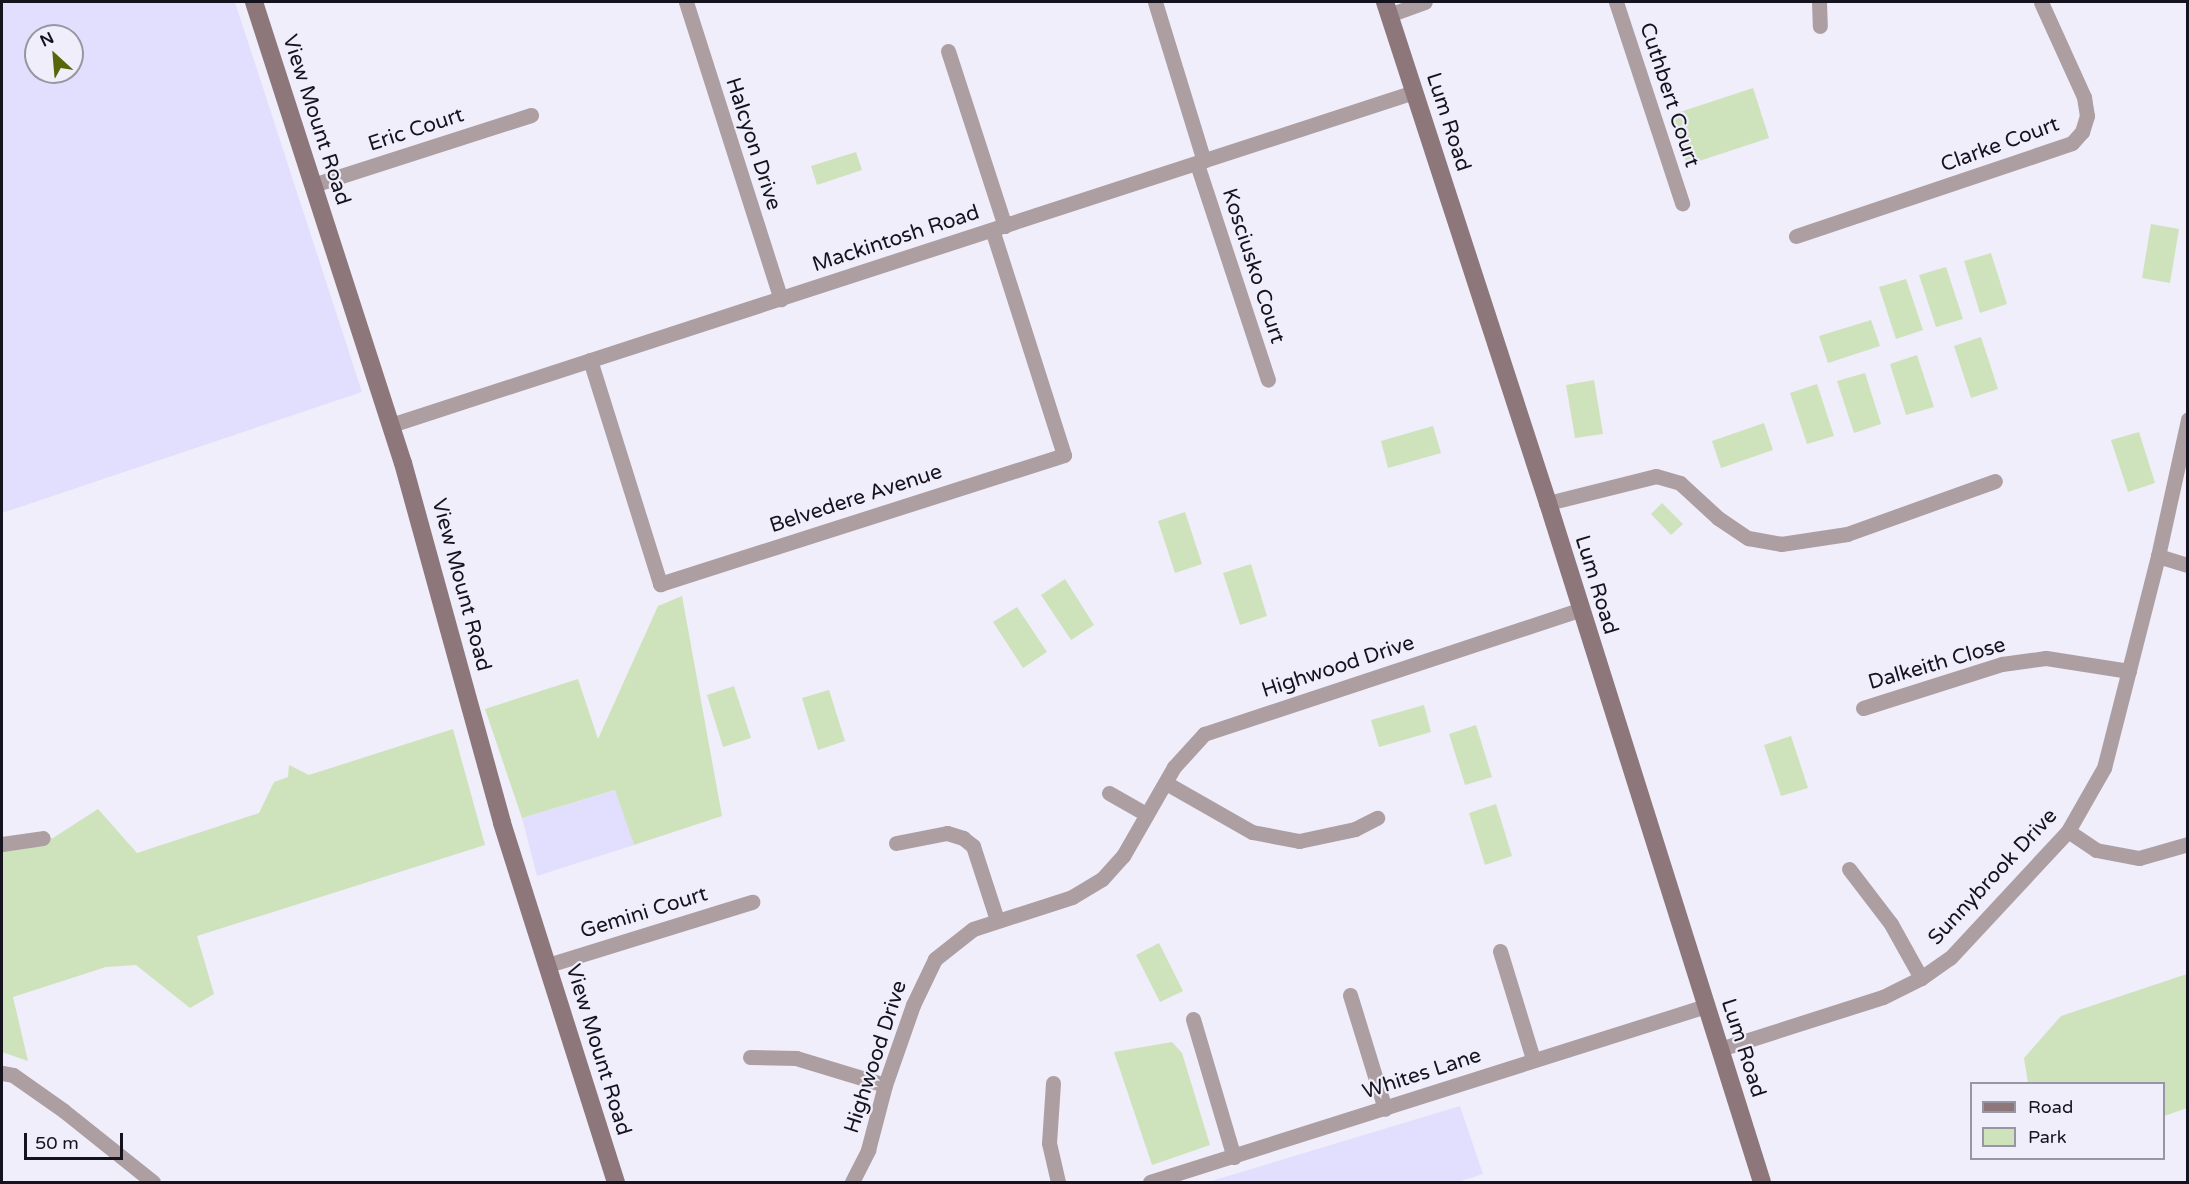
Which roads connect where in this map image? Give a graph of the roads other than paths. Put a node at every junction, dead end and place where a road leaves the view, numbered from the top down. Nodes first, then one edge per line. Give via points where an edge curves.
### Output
1 (254, 2) edge
2 (686, 2) edge
3 (1155, 2) edge
4 (1425, 2) edge
5 (1616, 2) edge
6 (1819, 2) edge
7 (2041, 2) edge
8 (1387, 8) edge
9 (1820, 26) dead end
10 (948, 51) dead end
11 (1414, 92) junction
12 (531, 115) dead end
13 (1201, 163) junction
14 (313, 185) junction
15 (1682, 203) dead end
16 (998, 228) junction
17 (1796, 236) dead end
18 (781, 298) junction
19 (590, 360) junction
20 (1268, 380) dead end
21 (2187, 419) edge
22 (391, 425) junction
23 (1995, 481) dead end
24 (1548, 503) junction
25 (2158, 556) junction
26 (2187, 565) edge
27 (1580, 610) junction
28 (2129, 671) junction
29 (1863, 708) dead end
30 (1166, 783) junction
31 (1109, 793) dead end
32 (1146, 814) junction
33 (1377, 818) dead end
34 (2068, 831) junction
35 (43, 838) dead end
36 (2, 843) edge
37 (896, 843) dead end
38 (2187, 844) edge
39 (1849, 869) dead end
40 (752, 902) dead end
41 (997, 920) junction
42 (1500, 951) dead end
43 (548, 965) junction
44 (1921, 978) junction
45 (1350, 995) dead end
46 (1706, 1006) junction
47 (1193, 1019) dead end
48 (1720, 1049) junction
49 (750, 1057) dead end
50 (1533, 1059) junction
51 (2, 1073) edge
52 (1053, 1083) dead end
53 (885, 1085) junction
54 (1385, 1109) junction
55 (1234, 1157) junction
56 (134, 1177) edge
57 (153, 1182) edge
58 (616, 1182) edge
59 (852, 1182) edge
60 (1058, 1182) edge
61 (1150, 1182) edge
62 (1759, 1182) edge

1 - 14 street, View Mount Road
2 - 18 street, Halcyon Drive
3 - 13 street, Kosciusko Court
4 - 8 street
5 - 15 street, Cuthbert Court
6 - 9 street
7 - 17 street, Clarke Court via 2084,96 2087,116 2073,143
8 - 11 street, Lum Road
10 - 16 street
11 - 13 street, Mackintosh Road
11 - 24 street, Lum Road
12 - 14 street, Eric Court
13 - 16 street, Mackintosh Road
13 - 20 street, Kosciusko Court
14 - 22 street, View Mount Road
16 - 18 street, Mackintosh Road
16 - 19 street, Belvedere Avenue via 1064,455 660,584
18 - 19 street, Mackintosh Road
19 - 22 street, Mackintosh Road
21 - 25 street, Sunnybrook Drive
22 - 43 street, View Mount Road via 502,824
23 - 24 street via 1847,534 1780,544 1748,538 1718,518 1680,483 1656,476
24 - 27 street, Lum Road
25 - 26 street
25 - 28 street, Sunnybrook Drive
27 - 30 street, Highwood Drive via 1225,725 1190,746
27 - 46 street, Lum Road
28 - 29 street, Dalkeith Close via 2046,658 2002,664
28 - 34 street, Sunnybrook Drive via 2103,768
30 - 32 street, Highwood Drive
30 - 33 street via 1252,832 1299,841 1355,829
31 - 32 street
32 - 41 street, Highwood Drive via 1123,856 1101,879 1072,897
34 - 38 street via 2096,850 2119,856 2139,858
34 - 44 street, Sunnybrook Drive via 1950,958
35 - 36 street
37 - 41 street via 947,833 963,838 973,846
39 - 44 street via 1891,924
40 - 43 street, Gemini Court
41 - 53 street, Highwood Drive via 973,929 935,959 924,978
42 - 50 street
43 - 58 street, View Mount Road
44 - 48 street, Sunnybrook Drive via 1882,997
45 - 54 street
46 - 48 street, Lum Road
46 - 50 street, Whites Lane
47 - 55 street
48 - 62 street, Lum Road
49 - 53 street via 796,1058
50 - 54 street, Whites Lane
51 - 56 street via 13,1075 64,1111
52 - 60 street via 1049,1143
53 - 59 street, Highwood Drive via 868,1150
54 - 55 street, Whites Lane
55 - 61 street, Whites Lane
56 - 57 street

